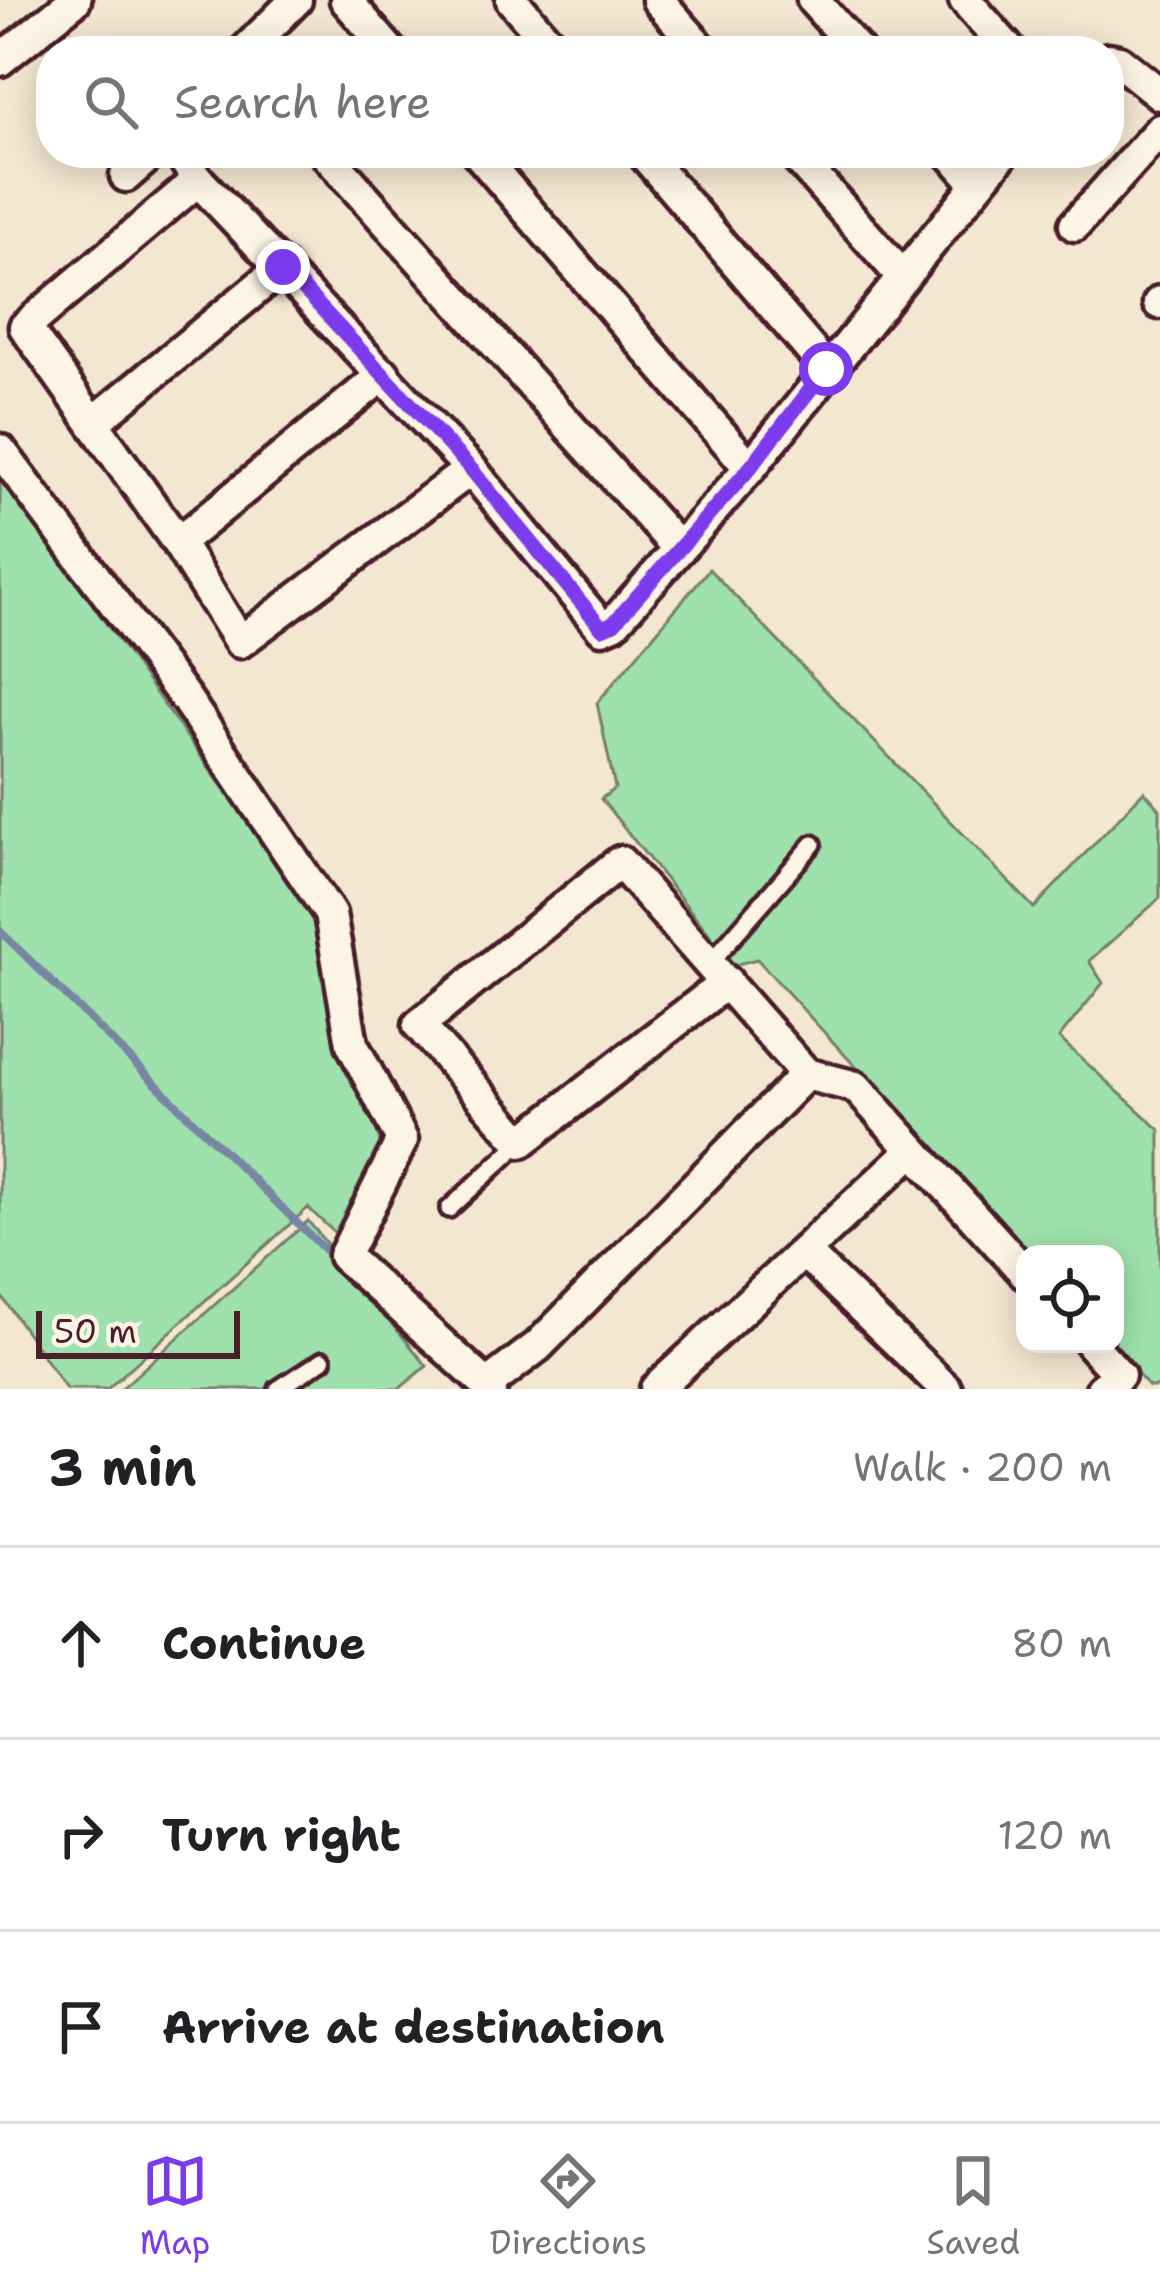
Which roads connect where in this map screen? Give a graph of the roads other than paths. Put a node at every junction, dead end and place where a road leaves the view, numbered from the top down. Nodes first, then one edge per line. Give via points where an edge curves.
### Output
1 (75, 0) edge
2 (296, 0) edge
3 (346, 0) edge
4 (512, 0) edge
5 (658, 0) edge
6 (813, 0) edge
7 (965, 0) edge
8 (260, 36) edge
9 (377, 36) edge
10 (543, 36) edge
11 (690, 36) edge
12 (845, 36) edge
13 (997, 36) edge
14 (0, 60) edge
15 (1124, 65) edge
16 (1160, 94) edge
17 (1160, 130) edge
18 (134, 168) edge
19 (190, 168) edge
20 (339, 168) edge
21 (491, 168) edge
22 (656, 168) edge
23 (806, 168) edge
24 (963, 168) edge
25 (990, 168) edge
26 (125, 176) dead end
27 (198, 180) junction
28 (976, 183) junction
29 (1075, 225) dead end
30 (283, 267) junction
31 (902, 276) junction
32 (826, 369) junction
33 (384, 374) junction
34 (94, 423) junction
35 (0, 450) edge
36 (750, 468) junction
37 (471, 469) junction
38 (178, 543) junction
39 (679, 549) junction
40 (813, 844) dead end
41 (718, 972) junction
42 (806, 1074) junction
43 (521, 1142) junction
44 (913, 1150) junction
45 (449, 1209) dead end
46 (805, 1253) junction
47 (1016, 1263) edge
48 (1098, 1353) edge
49 (323, 1360) dead end
50 (474, 1383) edge
51 (278, 1389) edge
52 (656, 1389) edge
53 (946, 1389) edge
54 (1102, 1389) edge

1 - 14 street
2 - 8 street
3 - 9 street
4 - 10 street
5 - 11 street
6 - 12 street
7 - 13 street
15 - 16 street
17 - 29 street
18 - 26 street
19 - 27 street
20 - 39 street
21 - 36 street
22 - 32 street
23 - 31 street
24 - 28 street
25 - 28 street
27 - 30 street
27 - 34 street via 25,327
28 - 31 street
30 - 33 street
30 - 34 street
31 - 32 street
32 - 36 street
33 - 37 street
33 - 38 street
34 - 38 street
35 - 50 street via 186,699 330,914 352,1044 402,1140 344,1256
36 - 39 street
37 - 38 street via 240,642
37 - 39 street via 602,628
40 - 41 lane
41 - 42 street
41 - 43 street
41 - 43 street via 620,862 419,1025
42 - 44 street via 856,1087
42 - 50 street via 538,1346
43 - 45 lane
44 - 46 street
44 - 47 street
46 - 52 street
46 - 53 street
48 - 54 street via 1119,1375
49 - 51 lane

